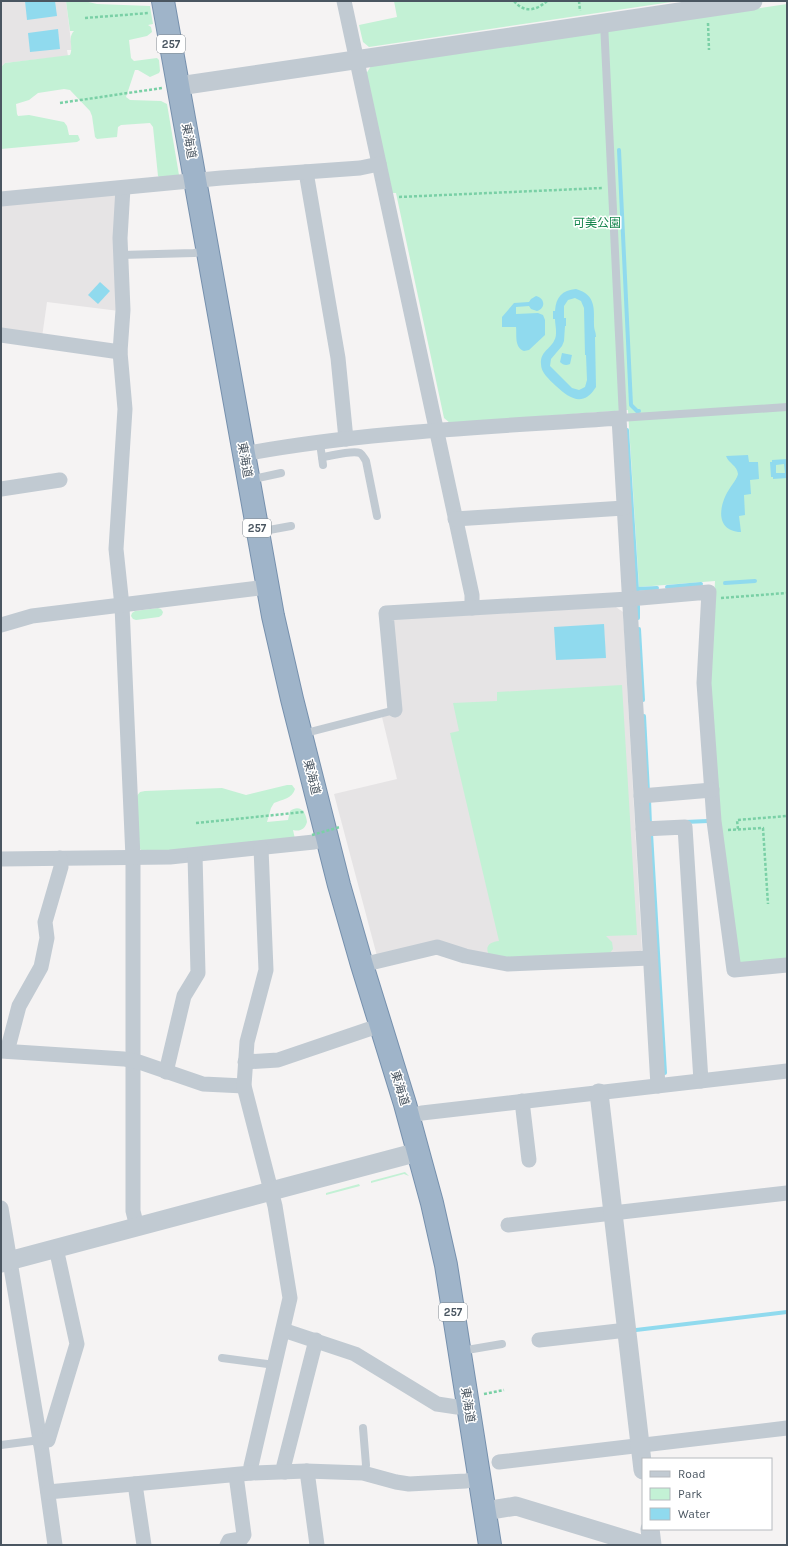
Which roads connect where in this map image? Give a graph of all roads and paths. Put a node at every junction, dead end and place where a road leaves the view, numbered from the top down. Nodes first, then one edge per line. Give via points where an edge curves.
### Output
1 (344, 1) edge
2 (514, 1) edge
3 (547, 1) edge
4 (753, 1) edge
5 (158, 7) edge
6 (85, 18) dead end
7 (708, 20) dead end
8 (604, 23) junction
9 (709, 50) dead end
10 (356, 60) junction
11 (173, 87) junction
12 (60, 102) dead end
13 (379, 164) junction
14 (306, 172) junction
15 (196, 181) junction
16 (613, 187) junction
17 (123, 188) junction
18 (1, 199) edge
19 (386, 199) junction
20 (208, 250) junction
21 (121, 255) junction
22 (1, 334) edge
23 (120, 352) junction
24 (787, 407) edge
25 (621, 418) junction
26 (436, 431) junction
27 (346, 439) junction
28 (244, 454) junction
29 (322, 455) junction
30 (281, 474) dead end
31 (60, 480) dead end
32 (248, 480) junction
33 (1, 489) edge
34 (624, 508) junction
35 (376, 516) dead end
36 (456, 519) junction
37 (291, 526) dead end
38 (257, 532) junction
39 (267, 587) junction
40 (787, 593) edge
41 (629, 599) junction
42 (708, 599) junction
43 (122, 606) junction
44 (472, 608) junction
45 (1, 625) edge
46 (395, 710) joint
47 (301, 734) junction
48 (712, 790) junction
49 (640, 796) junction
50 (308, 812) dead end
51 (787, 816) edge
52 (196, 824) dead end
53 (643, 829) junction
54 (738, 830) junction
55 (715, 831) junction
56 (327, 833) junction
57 (261, 848) junction
58 (195, 855) junction
59 (60, 858) junction
60 (133, 858) junction
61 (1, 859) edge
62 (768, 904) dead end
63 (650, 958) junction
64 (362, 965) junction
65 (787, 965) edge
66 (381, 1025) junction
67 (5, 1051) edge
68 (133, 1060) junction
69 (245, 1062) junction
70 (787, 1071) edge
71 (166, 1072) junction
72 (701, 1081) junction
73 (244, 1086) junction
74 (658, 1086) junction
75 (599, 1093) junction
76 (522, 1101) junction
77 (408, 1117) junction
78 (418, 1152) junction
79 (529, 1160) dead end
80 (272, 1191) junction
81 (787, 1193) edge
82 (1, 1208) edge
83 (613, 1213) junction
84 (508, 1225) dead end
85 (137, 1227) junction
86 (56, 1248) junction
87 (6, 1262) edge
88 (283, 1330) junction
89 (627, 1330) junction
90 (316, 1340) junction
91 (539, 1340) dead end
92 (502, 1344) dead end
93 (460, 1351) junction
94 (222, 1358) dead end
95 (275, 1365) junction
96 (504, 1390) dead end
97 (486, 1393) dead end
98 (468, 1405) junction
99 (363, 1428) dead end
100 (787, 1428) edge
101 (40, 1440) junction
102 (1, 1444) edge
103 (640, 1446) junction
104 (499, 1462) dead end
105 (642, 1462) edge
106 (307, 1471) junction
107 (285, 1472) junction
108 (364, 1473) junction
109 (244, 1474) junction
110 (480, 1478) junction
111 (135, 1484) junction
112 (48, 1492) junction
113 (485, 1510) junction
114 (650, 1530) edge
115 (55, 1545) edge
116 (144, 1545) edge
117 (227, 1545) edge
118 (317, 1545) edge
119 (490, 1545) edge
120 (644, 1545) edge
121 (652, 1545) edge

1 - 10 street
2 - 3 path via 527,10 535,9
4 - 8 street
5 - 6 path
5 - 11 highway, 東海道 / 257
7 - 9 path
8 - 10 street
8 - 16 lane
10 - 11 street
10 - 13 street
11 - 12 path
11 - 15 highway, 東海道 / 257
13 - 14 street
13 - 19 street
14 - 15 street
14 - 27 street via 338,358
15 - 17 street
15 - 20 highway, 東海道 / 257
16 - 19 path
16 - 25 lane
17 - 18 street
17 - 21 street
19 - 26 street
20 - 21 lane via 194,253
20 - 28 highway, 東海道 / 257
21 - 23 street via 123,310
22 - 23 street
23 - 43 street via 125,409 116,549
24 - 25 lane
25 - 26 street
25 - 34 street
26 - 27 street
26 - 36 street
27 - 29 street
28 - 29 street
28 - 32 highway, 東海道 / 257
29 - 35 lane via 359,453 364,456
30 - 32 lane
31 - 33 street
32 - 38 highway, 東海道 / 257
34 - 36 street
34 - 41 street
36 - 44 street via 472,595
37 - 38 lane
38 - 39 highway, 東海道 / 257
39 - 43 street
39 - 47 highway, 東海道 / 257
40 - 42 path
41 - 42 street via 709,592
41 - 44 street
41 - 49 street
42 - 48 street via 704,683
43 - 45 street via 28,617
43 - 60 street
44 - 46 street via 386,613
46 - 47 lane
47 - 56 highway, 東海道 / 257
48 - 49 street
48 - 55 street
49 - 53 street
50 - 52 path
51 - 54 path via 737,820
53 - 63 street
53 - 72 street via 686,827
54 - 55 path
54 - 62 path via 763,828
55 - 65 street via 734,970
56 - 57 street via 314,842
56 - 64 highway, 東海道 / 257
57 - 58 street
57 - 69 street via 266,970 247,1042
58 - 60 street
58 - 71 street via 198,973 184,996
59 - 60 street
59 - 61 street
59 - 67 street via 61,867 45,922 47,938 41,967 19,1006
60 - 68 street
63 - 64 street via 507,964 437,947
63 - 74 street
64 - 66 highway, 東海道 / 257
66 - 69 street via 278,1060
66 - 77 highway, 東海道 / 257
67 - 68 street
68 - 71 street
68 - 85 street via 133,1211
69 - 73 street
70 - 72 street
71 - 73 street via 203,1084
72 - 74 street
73 - 80 street
74 - 75 street
75 - 76 street
75 - 83 street
76 - 77 street via 422,1113
76 - 79 street
77 - 78 highway, 東海道 / 257
78 - 80 street
78 - 93 highway, 東海道 / 257 via 442,1244
80 - 85 street
80 - 88 street via 290,1298
81 - 83 street
82 - 87 street
83 - 84 street
83 - 89 street
85 - 86 street
86 - 87 street
86 - 101 street via 77,1344 48,1440
87 - 101 street
88 - 90 street
88 - 95 street
89 - 91 street
89 - 103 street
90 - 98 street via 355,1354 437,1404 456,1407
90 - 107 street via 284,1465
92 - 93 lane
93 - 98 highway, 東海道 / 257
94 - 95 lane
95 - 109 street via 250,1466
96 - 97 path
98 - 110 highway, 東海道 / 257
99 - 108 lane via 366,1465
100 - 103 street
101 - 102 lane
101 - 112 street
103 - 104 street
103 - 105 street
106 - 107 street
106 - 108 street
106 - 118 street
107 - 109 street
108 - 110 street via 409,1484
109 - 111 street
109 - 117 street via 244,1535 241,1539 229,1541
110 - 113 highway, 東海道 / 257
111 - 112 street
111 - 116 street
112 - 115 street
113 - 119 highway, 東海道 / 257
113 - 120 street via 516,1506
114 - 121 street

